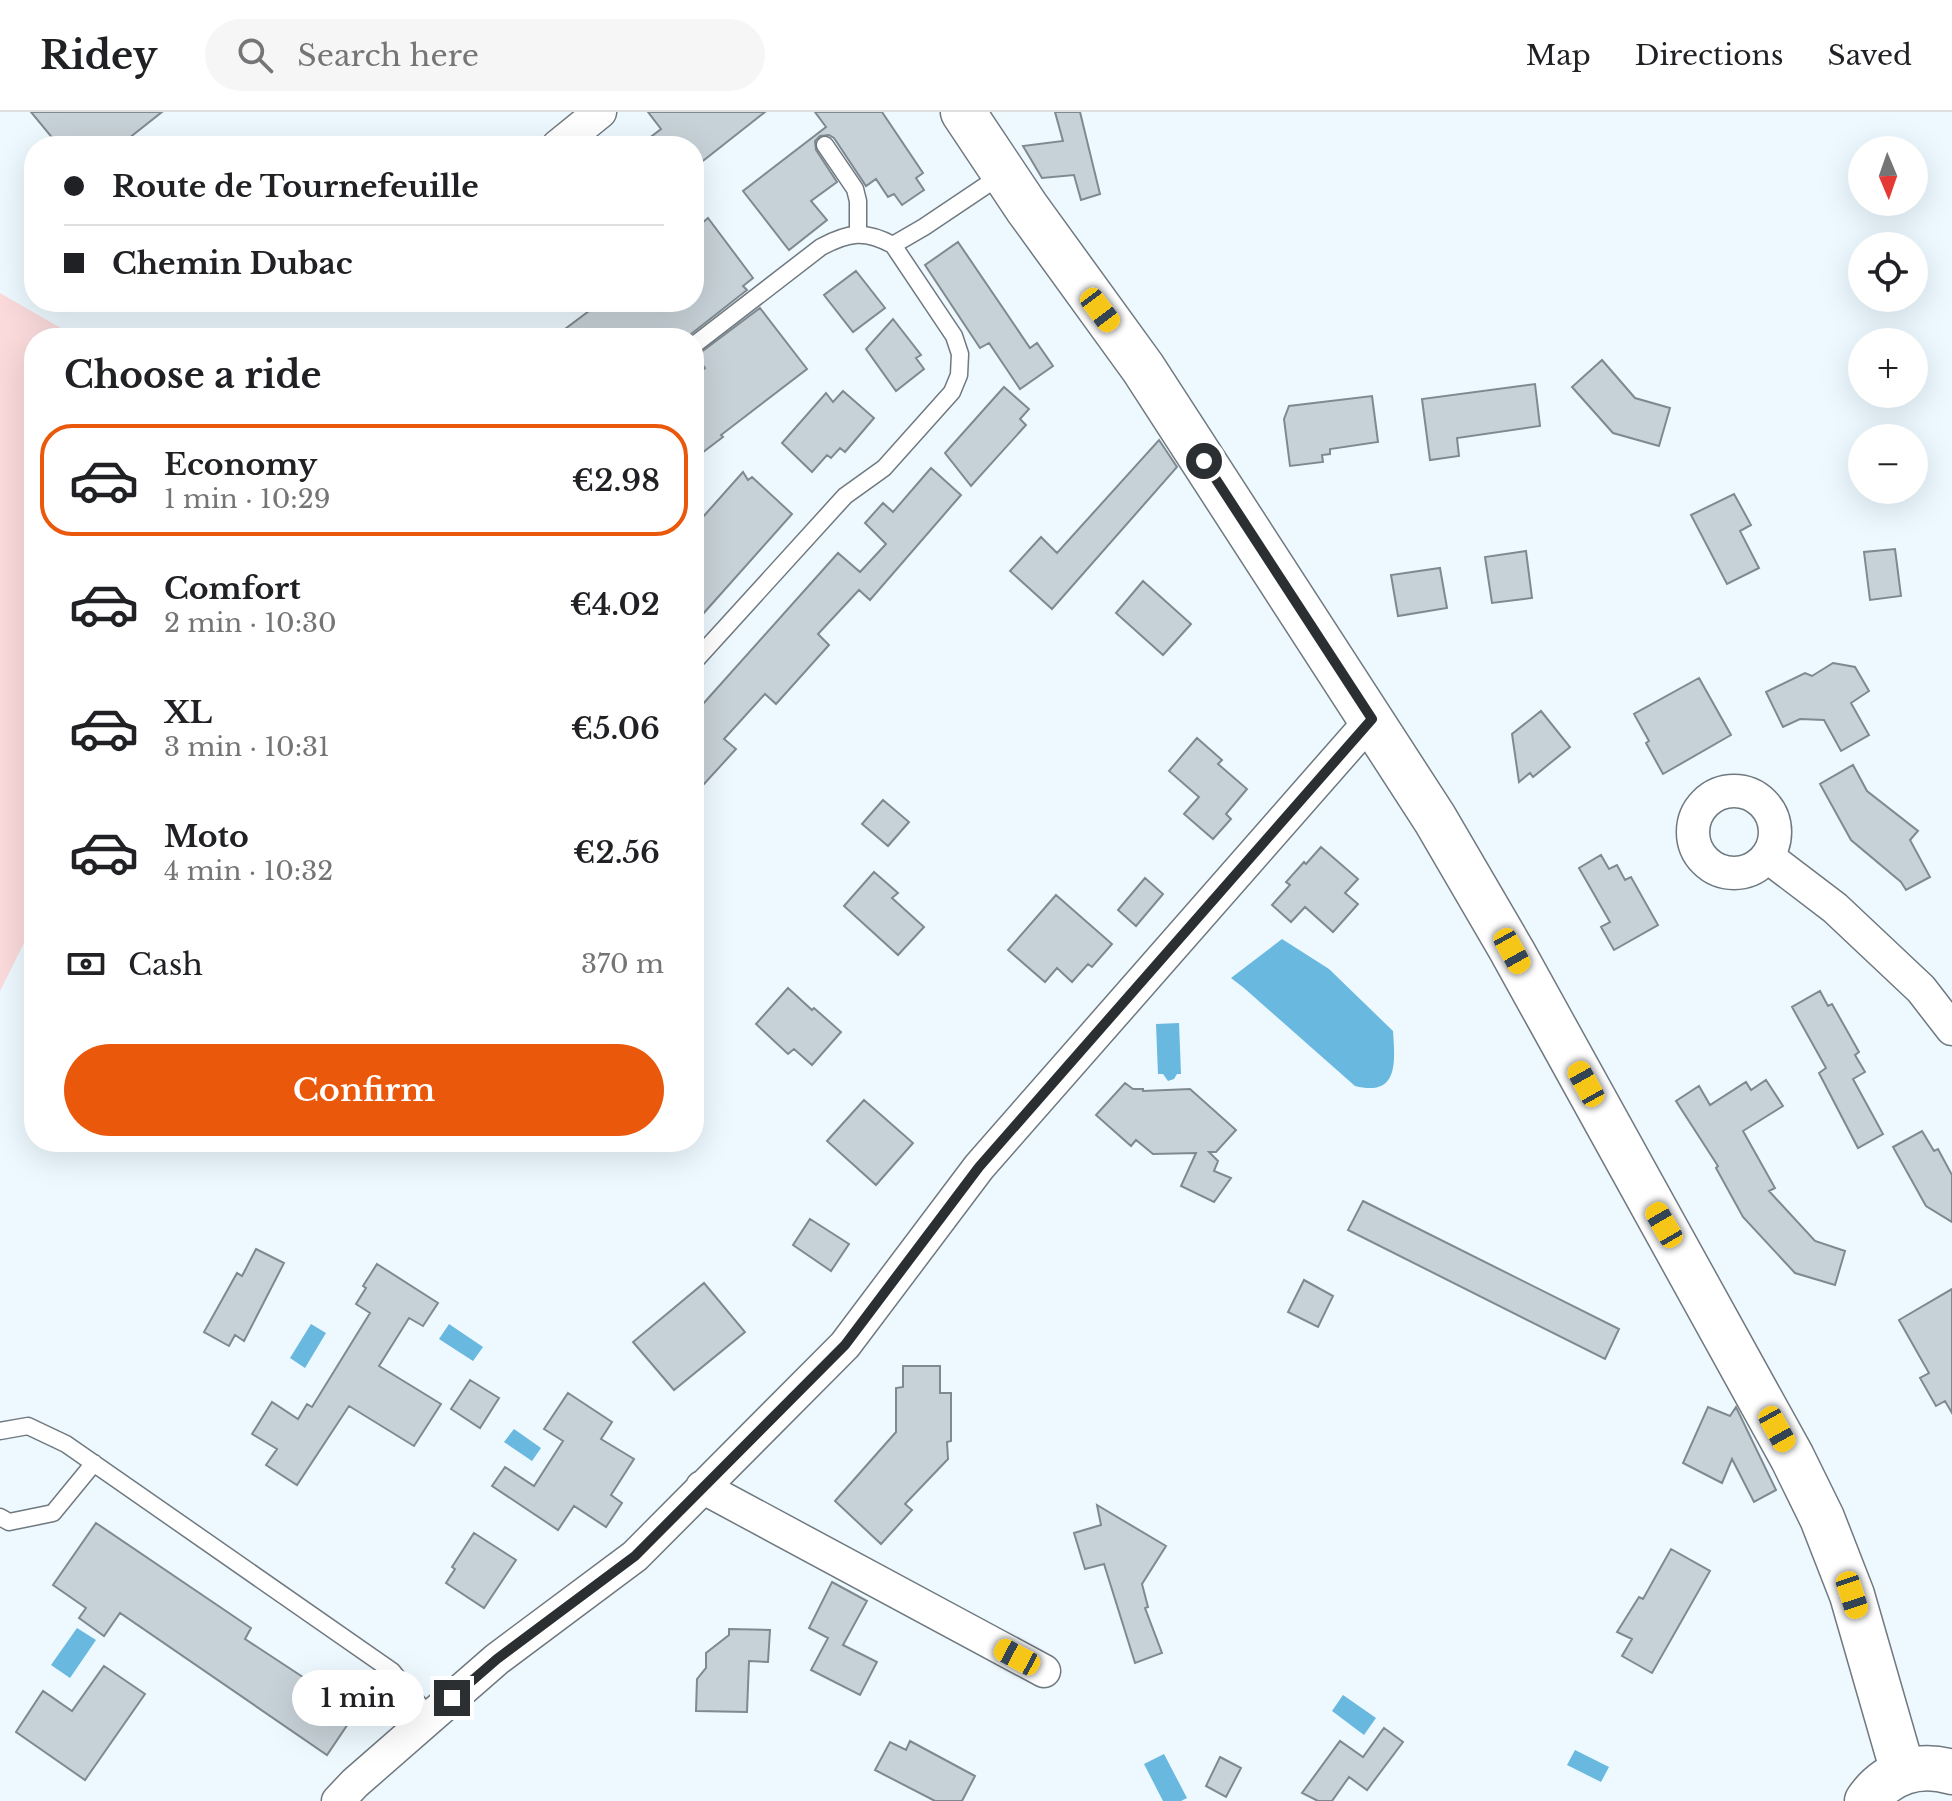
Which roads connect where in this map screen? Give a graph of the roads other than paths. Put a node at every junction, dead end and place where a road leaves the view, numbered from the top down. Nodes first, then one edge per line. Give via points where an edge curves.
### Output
1 (600, 112) edge
2 (963, 112) edge
3 (570, 136) edge
4 (825, 145) dead end
5 (1004, 174) junction
6 (858, 234) junction
7 (893, 245) junction
8 (704, 337) edge
9 (704, 651) edge
10 (1372, 719) junction
11 (1768, 857) dead end
12 (1952, 1029) edge
13 (0, 1431) edge
14 (94, 1463) junction
15 (702, 1487) junction
16 (0, 1517) edge
17 (1044, 1671) dead end
18 (430, 1718) junction
19 (1903, 1772) junction
20 (1952, 1772) edge
21 (338, 1801) edge
22 (1867, 1801) edge

1 - 3 street
2 - 5 street
4 - 6 lane via 855,189
5 - 7 lane
5 - 10 street via 1143,368
6 - 7 lane
6 - 8 lane via 821,247
7 - 9 lane via 954,336 960,354 952,392 884,468 845,496
10 - 15 street via 979,1167 845,1345
10 - 19 street via 1512,951 1792,1457 1852,1595
11 - 12 street via 1835,908 1921,989
13 - 14 lane via 28,1426
14 - 16 lane via 53,1513 9,1522
14 - 18 lane via 392,1671
15 - 17 street
15 - 18 street via 635,1556 497,1659
18 - 21 street
19 - 20 street via 1919,1767
19 - 22 street via 1878,1787

